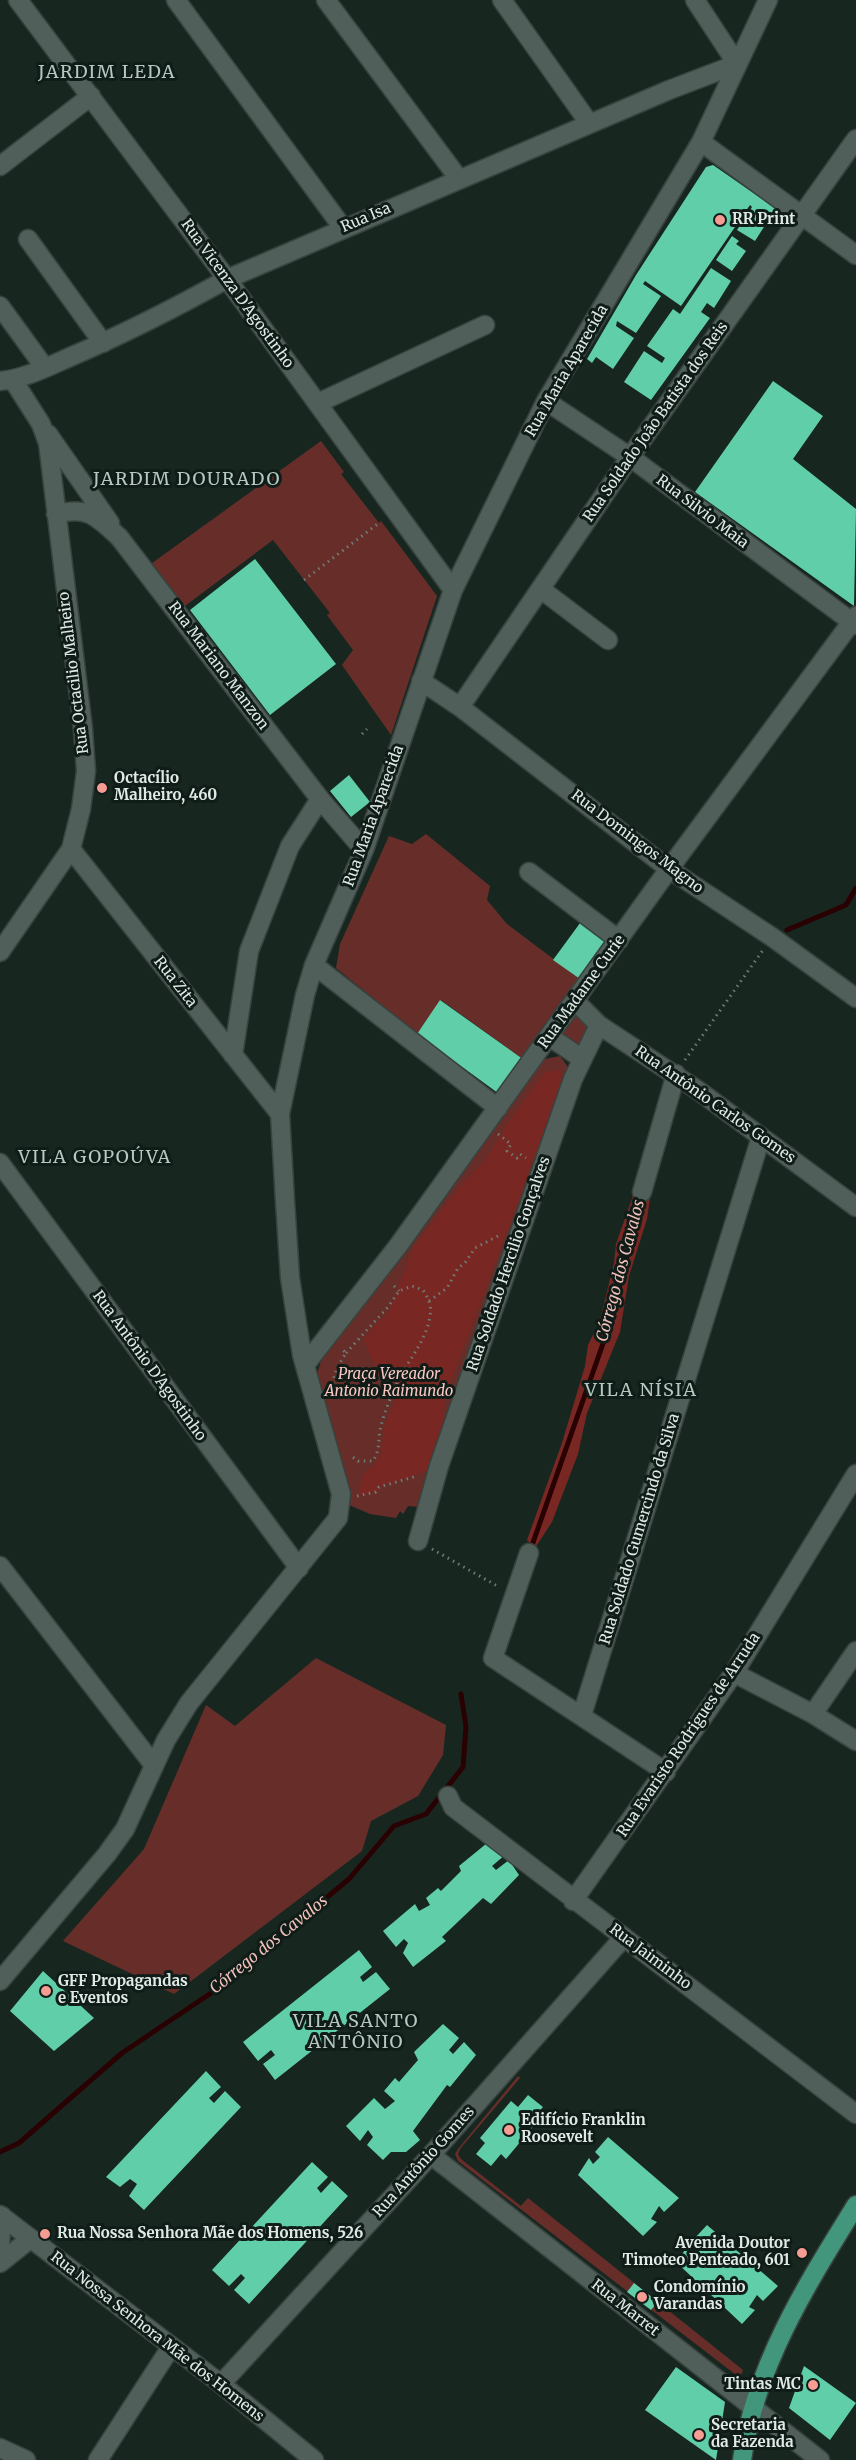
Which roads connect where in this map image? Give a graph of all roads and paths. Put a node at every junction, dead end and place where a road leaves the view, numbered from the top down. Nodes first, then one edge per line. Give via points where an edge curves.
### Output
1 (18, 0) edge
2 (176, 0) edge
3 (326, 0) edge
4 (502, 0) edge
5 (695, 0) edge
6 (768, 0) edge
7 (737, 64) junction
8 (91, 96) junction
9 (589, 123) junction
10 (856, 139) edge
11 (701, 142) junction
12 (0, 166) edge
13 (459, 178) junction
14 (801, 213) junction
15 (344, 228) junction
16 (28, 238) dead end
17 (856, 255) edge
18 (227, 279) junction
19 (0, 306) edge
20 (484, 325) dead end
21 (103, 343) junction
22 (45, 368) junction
23 (6, 381) edge
24 (546, 401) junction
25 (318, 403) junction
26 (41, 424) junction
27 (630, 457) junction
28 (56, 514) junction
29 (379, 523) dead end
30 (119, 537) junction
31 (304, 580) dead end
32 (453, 590) junction
33 (542, 590) junction
34 (855, 621) edge
35 (608, 640) dead end
36 (421, 681) junction
37 (460, 707) junction
38 (367, 729) dead end
39 (362, 734) dead end
40 (320, 799) junction
41 (71, 849) junction
42 (364, 850) junction
43 (669, 869) junction
44 (529, 872) dead end
45 (772, 937) junction
46 (619, 940) junction
47 (0, 952) edge
48 (314, 965) junction
49 (856, 998) edge
50 (575, 1001) junction
51 (599, 1025) junction
52 (550, 1037) junction
53 (233, 1055) junction
54 (581, 1058) junction
55 (676, 1074) junction
56 (498, 1108) junction
57 (280, 1113) junction
58 (492, 1130) dead end
59 (761, 1137) junction
60 (527, 1159) dead end
61 (0, 1163) edge
62 (642, 1192) dead end
63 (856, 1207) edge
64 (509, 1233) dead end
65 (394, 1286) dead end
66 (399, 1291) junction
67 (429, 1301) junction
68 (340, 1347) dead end
69 (346, 1353) junction
70 (305, 1365) junction
71 (334, 1396) dead end
72 (351, 1456) dead end
73 (439, 1466) junction
74 (856, 1474) edge
75 (341, 1494) junction
76 (418, 1541) joint
77 (529, 1553) dead end
78 (0, 1566) edge
79 (299, 1568) junction
80 (514, 1596) junction
81 (856, 1651) edge
82 (734, 1673) junction
83 (813, 1714) junction
84 (582, 1715) junction
85 (124, 1727) junction
86 (166, 1740) junction
87 (856, 1740) edge
88 (153, 1764) junction
89 (666, 1772) junction
90 (448, 1796) dead end
91 (573, 1900) junction
92 (624, 1937) junction
93 (1, 1978) edge
94 (856, 2114) edge
95 (431, 2155) junction
96 (856, 2205) edge
97 (1, 2216) edge
98 (30, 2239) junction
99 (0, 2244) edge
100 (0, 2263) edge
101 (171, 2347) junction
102 (221, 2384) junction
103 (752, 2409) junction
104 (0, 2448) edge
105 (25, 2460) edge
106 (98, 2460) edge
107 (314, 2460) edge
108 (742, 2460) edge
109 (820, 2460) edge

1 - 8 street, Rua Vicenza D'Agostinho
2 - 15 street
3 - 13 street
4 - 9 street
5 - 7 street
6 - 7 street, Rua Maria Aparecida
7 - 9 street, Rua Isa
7 - 11 street, Rua Maria Aparecida
8 - 12 street
8 - 18 street, Rua Vicenza D'Agostinho
9 - 13 street, Rua Isa
10 - 14 street, Rua Soldado João Batista dos Reis
11 - 14 street
11 - 24 street, Rua Maria Aparecida
13 - 15 street, Rua Isa
14 - 17 street
14 - 27 street, Rua Soldado João Batista dos Reis
15 - 18 street, Rua Isa
16 - 21 street
18 - 21 street, Rua Isa
18 - 25 street, Rua Vicenza D'Agostinho
19 - 22 street
20 - 25 street
21 - 22 street, Rua Isa
22 - 23 street, Rua Isa
23 - 26 street, Rua Octacilio Malheiro
24 - 27 street, Rua Silvio Maia
24 - 32 street, Rua Maria Aparecida
25 - 32 street, Rua Vicenza D'Agostinho
26 - 28 street, Rua Octacilio Malheiro via 48,444
26 - 30 street
27 - 33 street, Rua Soldado João Batista dos Reis
27 - 34 street, Rua Silvio Maia
28 - 30 street, Rua Mariano Manzon via 88,512
28 - 41 street, Rua Octacilio Malheiro via 86,771
29 - 31 path
30 - 40 street, Rua Mariano Manzon
32 - 36 street, Rua Maria Aparecida
33 - 35 street
33 - 37 street, Rua Soldado João Batista dos Reis
34 - 43 street, Rua Madame Curie
36 - 37 street, Rua Domingos Magno
36 - 42 street, Rua Maria Aparecida
37 - 43 street, Rua Domingos Magno
38 - 39 path
40 - 42 street, Rua Mariano Manzon
40 - 53 street via 290,846 249,951
41 - 47 street, Rua Octacilio Malheiro
41 - 53 street, Rua Zita
42 - 48 street, Rua Maria Aparecida
43 - 45 street, Rua Domingos Magno
43 - 46 street, Rua Madame Curie
44 - 46 street
45 - 49 street, Rua Domingos Magno
45 - 55 path
46 - 50 street, Rua Madame Curie
48 - 56 street
48 - 57 street, Rua Maria Aparecida
50 - 51 street, Rua Antônio Carlos Gomes
50 - 52 street, Rua Madame Curie
51 - 54 street, Rua Soldado Hercilio Gonçalves
51 - 55 street, Rua Antônio Carlos Gomes
52 - 54 street
52 - 56 street, Rua Madame Curie
53 - 57 street, Rua Zita
54 - 73 street, Rua Soldado Hercilio Gonçalves
55 - 59 street, Rua Antônio Carlos Gomes
55 - 62 street
56 - 70 street, Rua Madame Curie
57 - 70 street, Rua Maria Aparecida via 290,1278
58 - 60 path via 511,1144 507,1151
59 - 63 street, Rua Antônio Carlos Gomes
59 - 84 street, Rua Soldado Gumercindo da Silva
61 - 79 street, Rua Antônio D'Agostinho
64 - 67 path via 475,1248 447,1288
65 - 66 path
66 - 67 path via 412,1286 423,1290
66 - 69 path
67 - 72 path via 430,1315 422,1343 403,1372 384,1418 379,1451 373,1461
68 - 69 path
69 - 71 path via 332,1381
70 - 75 street, Rua Maria Aparecida
73 - 75 path via 379,1487 376,1492
73 - 76 street, Rua Soldado Hercilio Gonçalves
74 - 82 street, Rua Evaristo Rodrigues de Arruda
75 - 79 street, Rua Maria Aparecida via 338,1518
76 - 80 path
77 - 80 street
78 - 85 street
79 - 86 street, Rua Maria Aparecida via 189,1703
80 - 84 street via 493,1658
81 - 83 street
82 - 83 street
82 - 89 street, Rua Evaristo Rodrigues de Arruda
83 - 87 street
84 - 89 street
85 - 86 street
85 - 88 street
86 - 88 street, Rua Maria Aparecida
88 - 93 street, Rua Maria Aparecida via 125,1829
89 - 91 street, Rua Evaristo Rodrigues de Arruda
90 - 91 street, Rua Jaiminho via 453,1807
91 - 92 street, Rua Jaiminho
92 - 94 street, Rua Jaiminho
92 - 95 street, Rua Antônio Gomes
95 - 102 street, Rua Antônio Gomes
95 - 103 street, Rua Marret
96 - 103 main road via 797,2300
97 - 98 street, Rua Nossa Senhora Mãe dos Homens
97 - 99 street
98 - 100 street
98 - 101 street, Rua Nossa Senhora Mãe dos Homens
101 - 102 street, Rua Nossa Senhora Mãe dos Homens
101 - 106 street
102 - 107 street, Rua Nossa Senhora Mãe dos Homens
103 - 108 main road
103 - 109 street, Rua Marret
104 - 105 street

